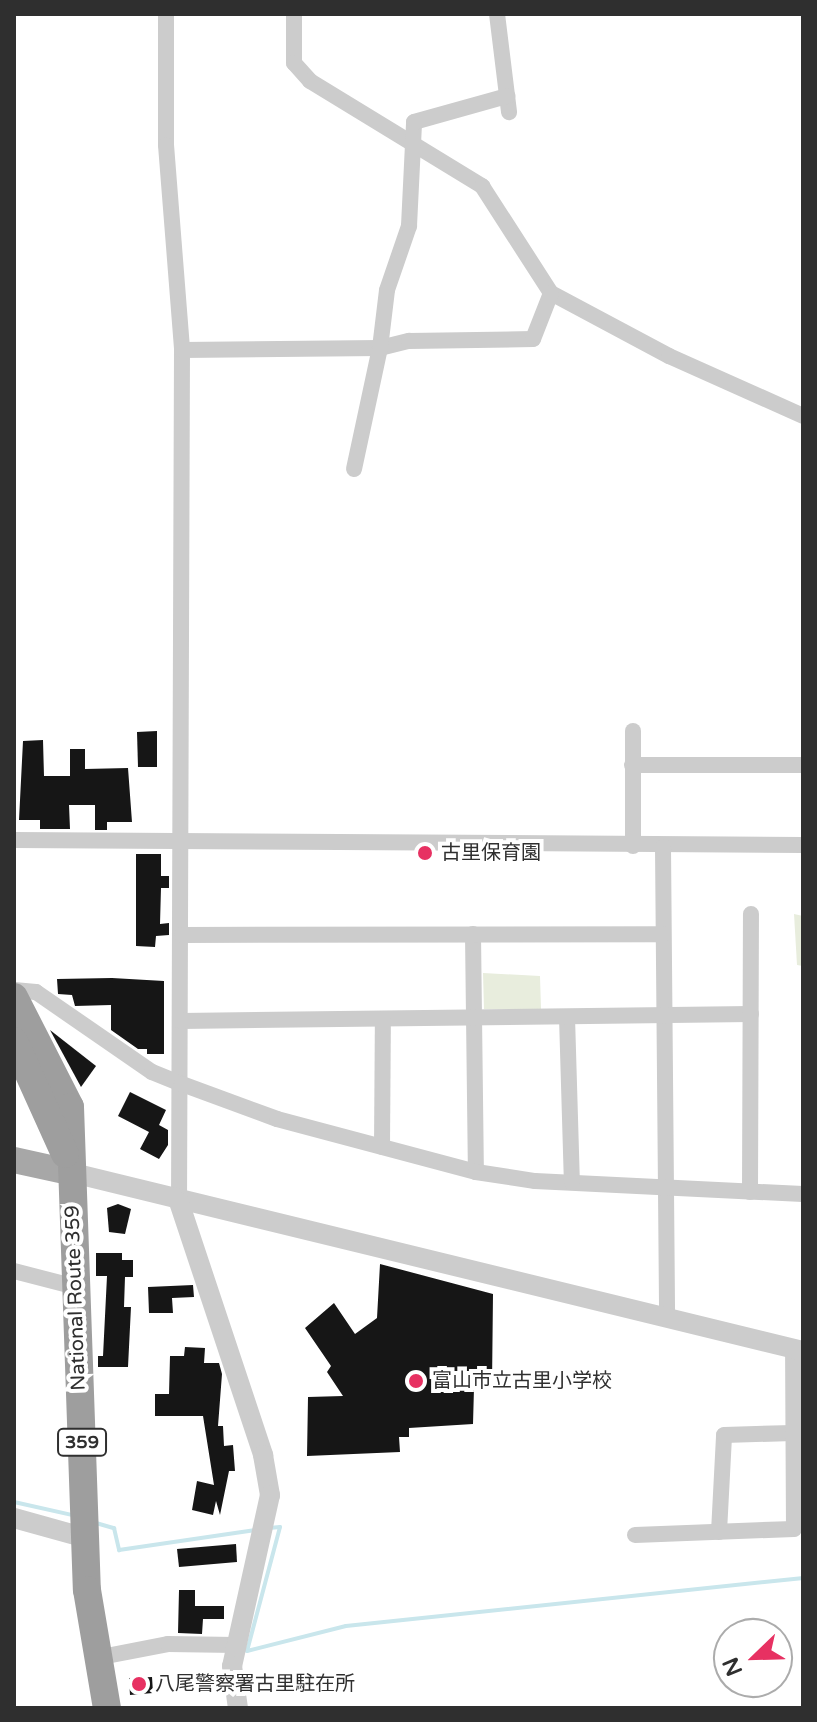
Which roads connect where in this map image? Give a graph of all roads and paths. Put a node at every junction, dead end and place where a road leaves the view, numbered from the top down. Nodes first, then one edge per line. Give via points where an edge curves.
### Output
1 (166, 14) edge
2 (294, 14) edge
3 (497, 14) edge
4 (409, 141) junction
5 (551, 293) junction
6 (380, 348) junction
7 (182, 350) junction
8 (803, 416) edge
9 (354, 469) dead end
10 (633, 731) dead end
11 (632, 765) junction
12 (803, 765) edge
13 (14, 840) edge
14 (183, 842) junction
15 (803, 845) edge
16 (633, 846) junction
17 (663, 847) junction
18 (751, 914) dead end
19 (473, 934) junction
20 (663, 934) junction
21 (182, 935) junction
22 (14, 990) edge
23 (14, 997) edge
24 (751, 1014) junction
25 (662, 1016) junction
26 (567, 1017) junction
27 (475, 1018) junction
28 (383, 1019) junction
29 (181, 1021) junction
30 (14, 1041) edge
31 (182, 1084) junction
32 (382, 1147) junction
33 (14, 1160) edge
34 (476, 1172) junction
35 (73, 1173) junction
36 (572, 1182) junction
37 (663, 1187) junction
38 (750, 1192) junction
39 (803, 1194) edge
40 (179, 1202) junction
41 (14, 1271) edge
42 (76, 1287) junction
43 (667, 1318) junction
44 (798, 1349) edge
45 (793, 1433) junction
46 (14, 1518) edge
47 (719, 1532) junction
48 (635, 1535) dead end
49 (86, 1538) junction
50 (236, 1645) junction
51 (96, 1658) junction
52 (107, 1708) edge
53 (238, 1708) edge

1 - 7 street via 166,145
2 - 4 street via 294,63 310,81
3 - 4 street via 508,104 414,122
4 - 5 street via 482,186
4 - 6 street via 409,226 387,290
5 - 6 street via 533,339 409,341
5 - 8 street via 669,356
6 - 7 street
6 - 9 street
7 - 14 street
10 - 11 street
11 - 12 street
11 - 16 street
13 - 14 street
14 - 16 street
14 - 21 street
15 - 17 street
16 - 17 street
17 - 20 street
18 - 24 street
19 - 20 street
19 - 21 street
19 - 27 street
20 - 25 street
21 - 29 street
22 - 31 street via 36,992 152,1072
23 - 35 highway, National Route 359 / 359 via 70,1107
24 - 25 street
24 - 38 street
25 - 26 street
25 - 37 street
26 - 27 street
26 - 36 street
27 - 28 street
27 - 34 street
28 - 29 street
28 - 32 street
29 - 31 street
30 - 35 highway, National Route 359 / 359
31 - 32 street via 277,1119
31 - 40 street
32 - 34 street
33 - 35 main road
34 - 36 street
35 - 40 street
35 - 42 highway, National Route 359 / 359
36 - 37 street
37 - 38 street
37 - 43 street
38 - 39 street
40 - 43 street
40 - 50 street via 263,1455 270,1495
41 - 42 street
42 - 49 highway, National Route 359 / 359
43 - 44 street
44 - 45 street
45 - 47 street via 724,1435
45 - 47 street via 794,1529
46 - 49 street
47 - 48 street
49 - 51 highway, National Route 359 / 359
50 - 51 street via 168,1644
50 - 53 street via 232,1666
51 - 52 highway, National Route 359 / 359

